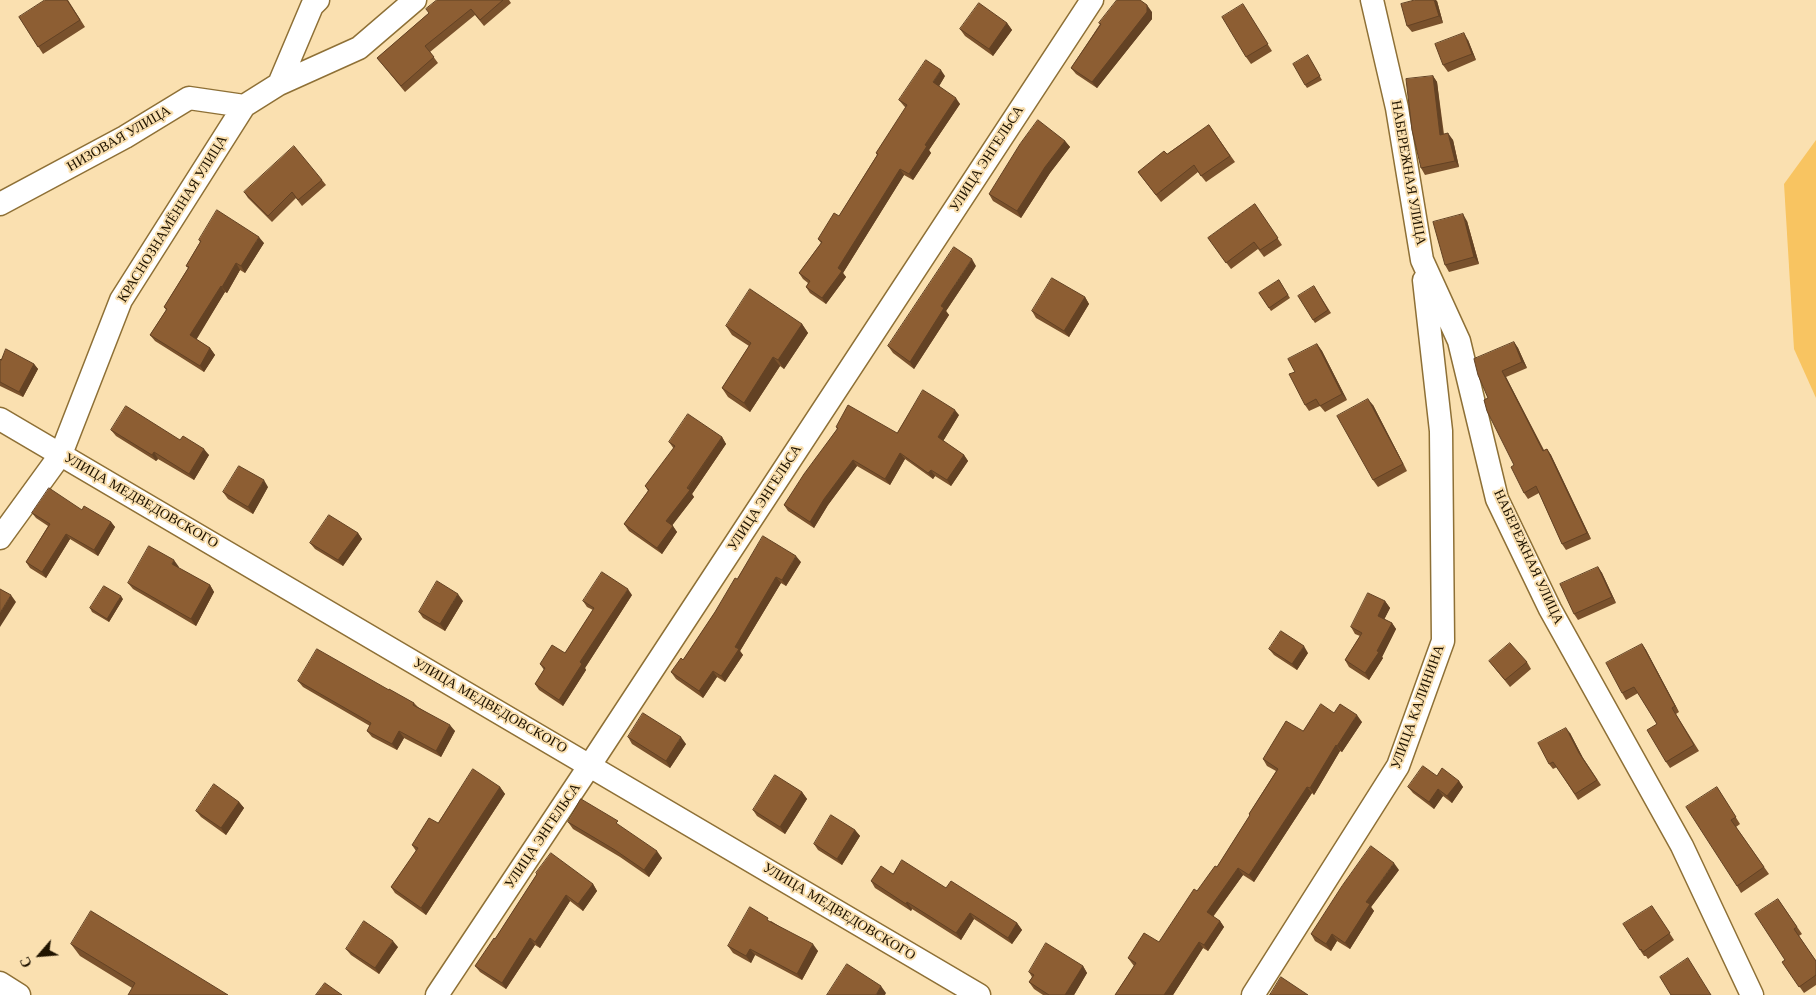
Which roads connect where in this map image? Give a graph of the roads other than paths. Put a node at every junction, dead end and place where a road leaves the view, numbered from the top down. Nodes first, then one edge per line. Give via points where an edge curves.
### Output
1 (318, 0) edge
2 (415, 0) edge
3 (1092, 0) edge
4 (1372, 0) edge
5 (279, 84) junction
6 (244, 106) junction
7 (0, 204) edge
8 (1422, 260) junction
9 (0, 419) edge
10 (61, 454) junction
11 (0, 538) edge
12 (590, 765) junction
13 (0, 984) edge
14 (19, 995) edge
15 (437, 995) edge
16 (979, 995) edge
17 (1253, 995) edge
18 (1752, 995) edge

1 - 5 street via 312,6
2 - 5 street, КРАСНОЗНАМЁННАЯ УЛИЦА via 359,48
3 - 12 street, УЛИЦА ЭНГЕЛЬСА
4 - 8 street, НАБЕРЕЖНАЯ УЛИЦА via 1397,108
5 - 6 street, КРАСНОЗНАМЁННАЯ УЛИЦА
6 - 7 street, НИЗОВАЯ УЛИЦА via 189,98 125,137
6 - 10 street, КРАСНОЗНАМЁННАЯ УЛИЦА via 121,300
8 - 17 street, УЛИЦА КАЛИНИНА via 1442,431 1443,641 1398,766
8 - 18 street, НАБЕРЕЖНАЯ УЛИЦА via 1458,341 1497,499 1550,609 1682,846
9 - 10 street, УЛИЦА МЕДВЕДОВСКОГО
10 - 11 street, КРАСНОЗНАМЁННАЯ УЛИЦА
10 - 12 street, УЛИЦА МЕДВЕДОВСКОГО
12 - 15 street, УЛИЦА ЭНГЕЛЬСА
12 - 16 street, УЛИЦА МЕДВЕДОВСКОГО
13 - 14 street

